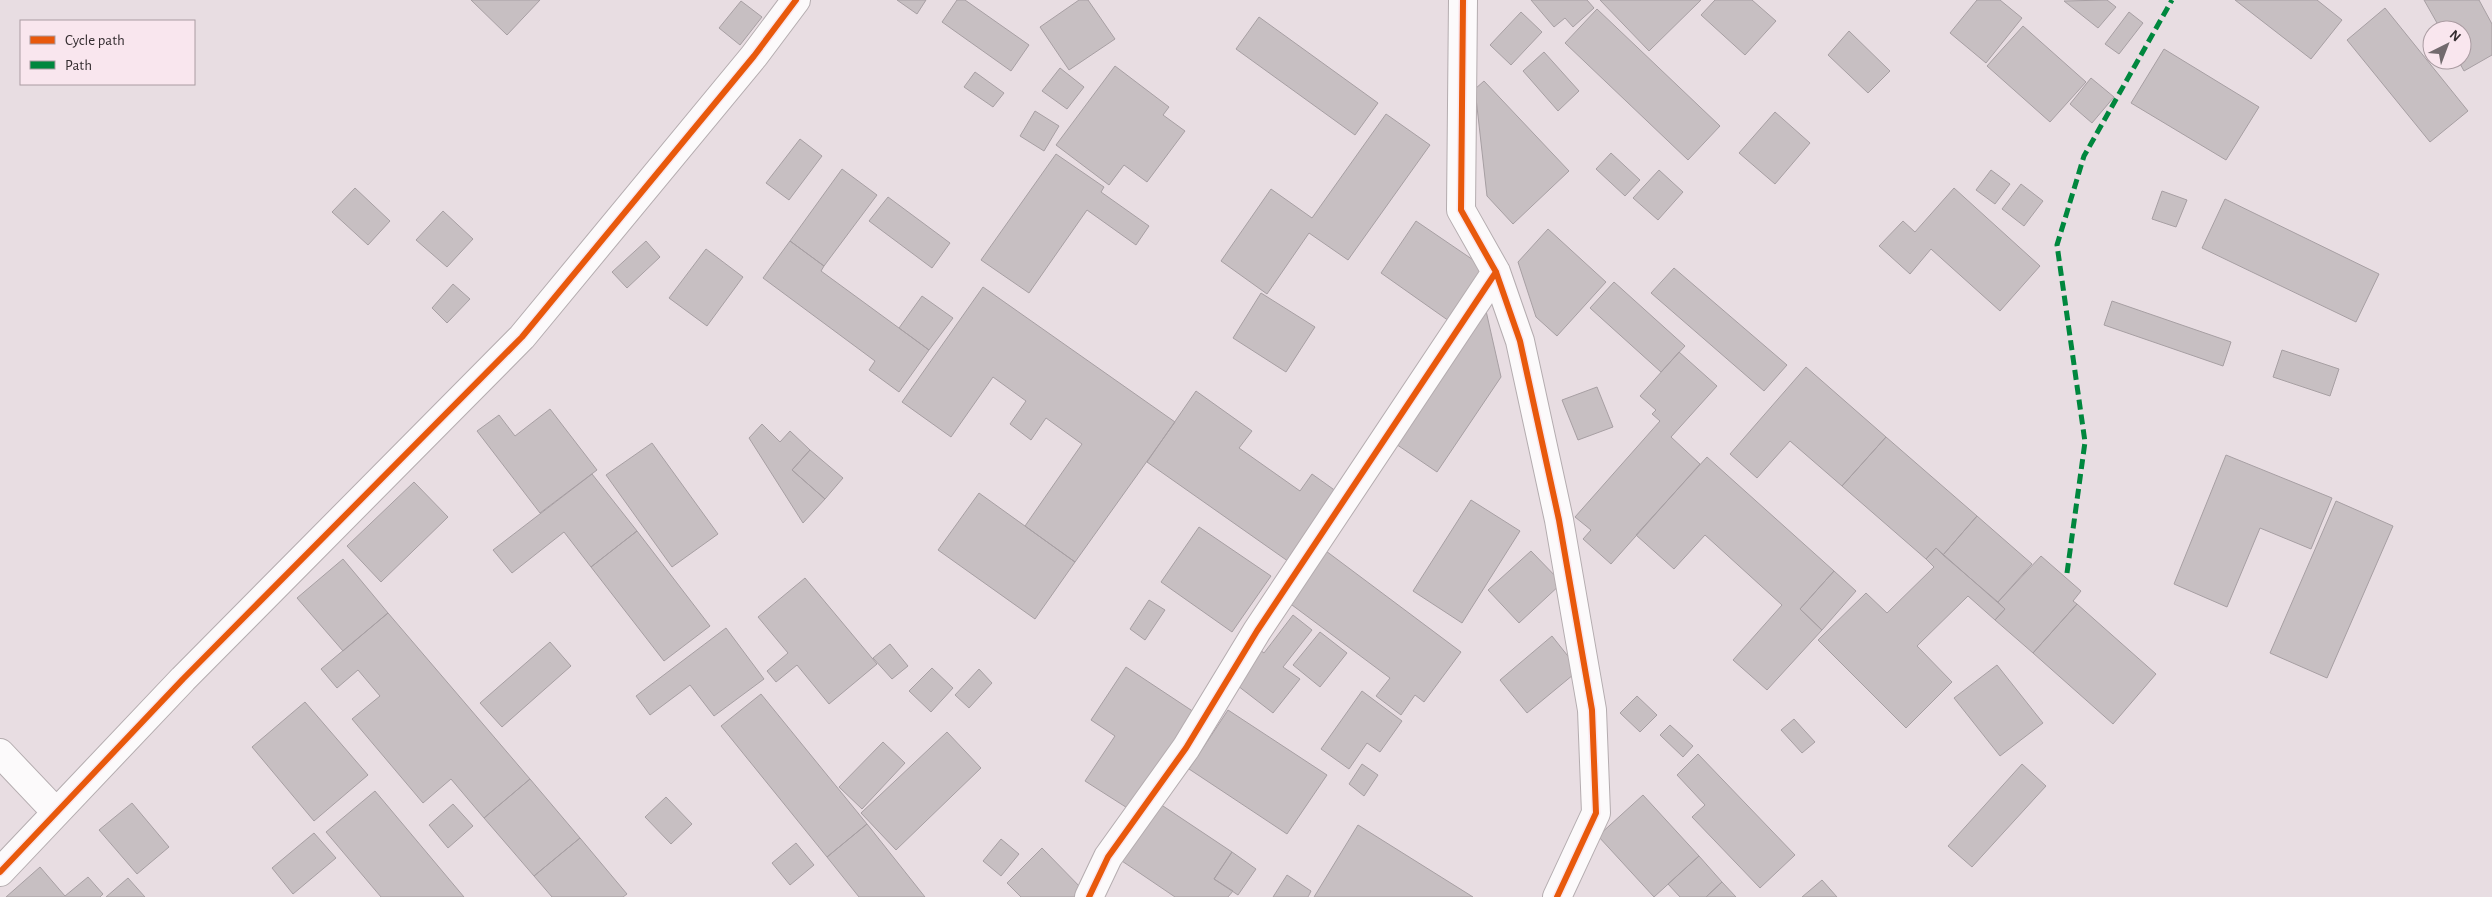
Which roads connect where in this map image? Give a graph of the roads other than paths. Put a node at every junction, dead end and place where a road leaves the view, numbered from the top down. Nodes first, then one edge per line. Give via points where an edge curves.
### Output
1 (796, 0) edge
2 (1463, 0) edge
3 (1496, 272) junction
4 (0, 753) edge
5 (56, 812) junction
6 (0, 872) edge
7 (1089, 897) edge
8 (1557, 897) edge

1 - 5 street via 754,56 522,337
2 - 3 street via 1461,210
3 - 7 street via 1262,623 1186,748 1108,857
3 - 8 street via 1520,341 1559,520 1592,710 1596,813
4 - 5 street
5 - 6 street

